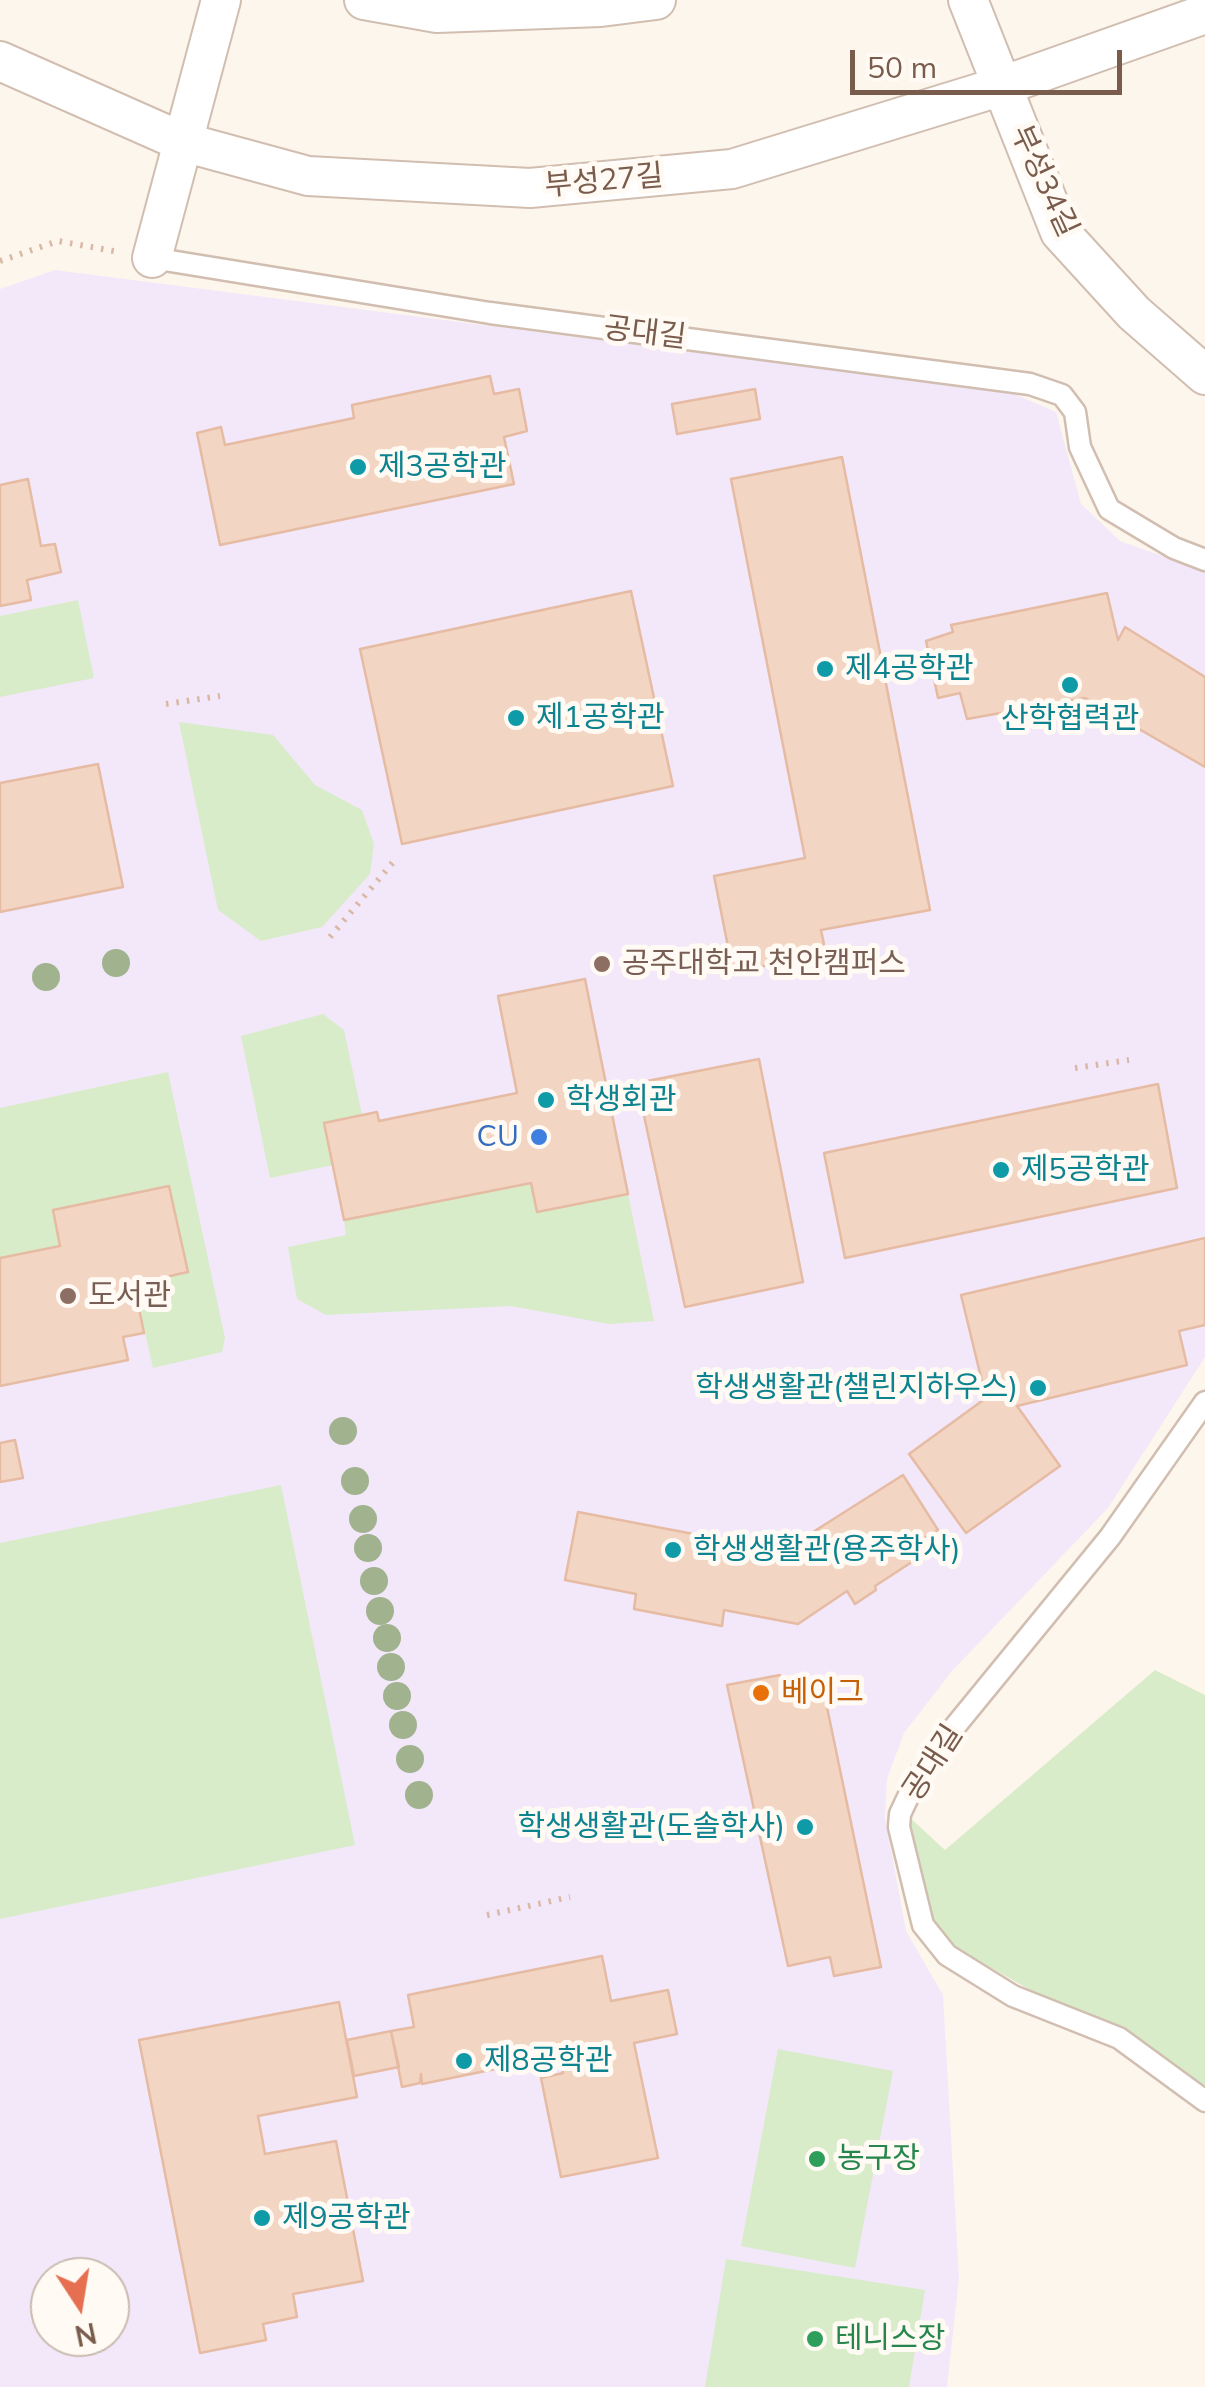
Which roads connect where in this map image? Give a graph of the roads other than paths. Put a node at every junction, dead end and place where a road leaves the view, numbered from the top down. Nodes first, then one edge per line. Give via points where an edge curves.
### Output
1 (222, 0) edge
2 (364, 0) edge
3 (656, 0) edge
4 (968, 0) edge
5 (1205, 14) edge
6 (0, 61) edge
7 (1002, 86) junction
8 (183, 142) junction
9 (152, 258) joint
10 (1205, 375) edge
11 (1205, 560) edge
12 (1205, 1402) edge
13 (1205, 2100) edge

1 - 8 street
2 - 3 street via 437,13
4 - 7 street, 부성34길
5 - 7 street, 부성27길
6 - 8 street, 부성27길
7 - 8 street, 부성27길 via 732,169 530,188 308,176
7 - 10 street, 부성34길 via 1060,232 1134,313
8 - 9 street
9 - 11 lane, 공대길 via 490,314 1030,384 1062,395 1075,412 1080,447 1109,509
12 - 13 lane, 공대길 via 1110,1538 917,1778 899,1827 922,1925 946,1956 1014,1996 1119,2038

